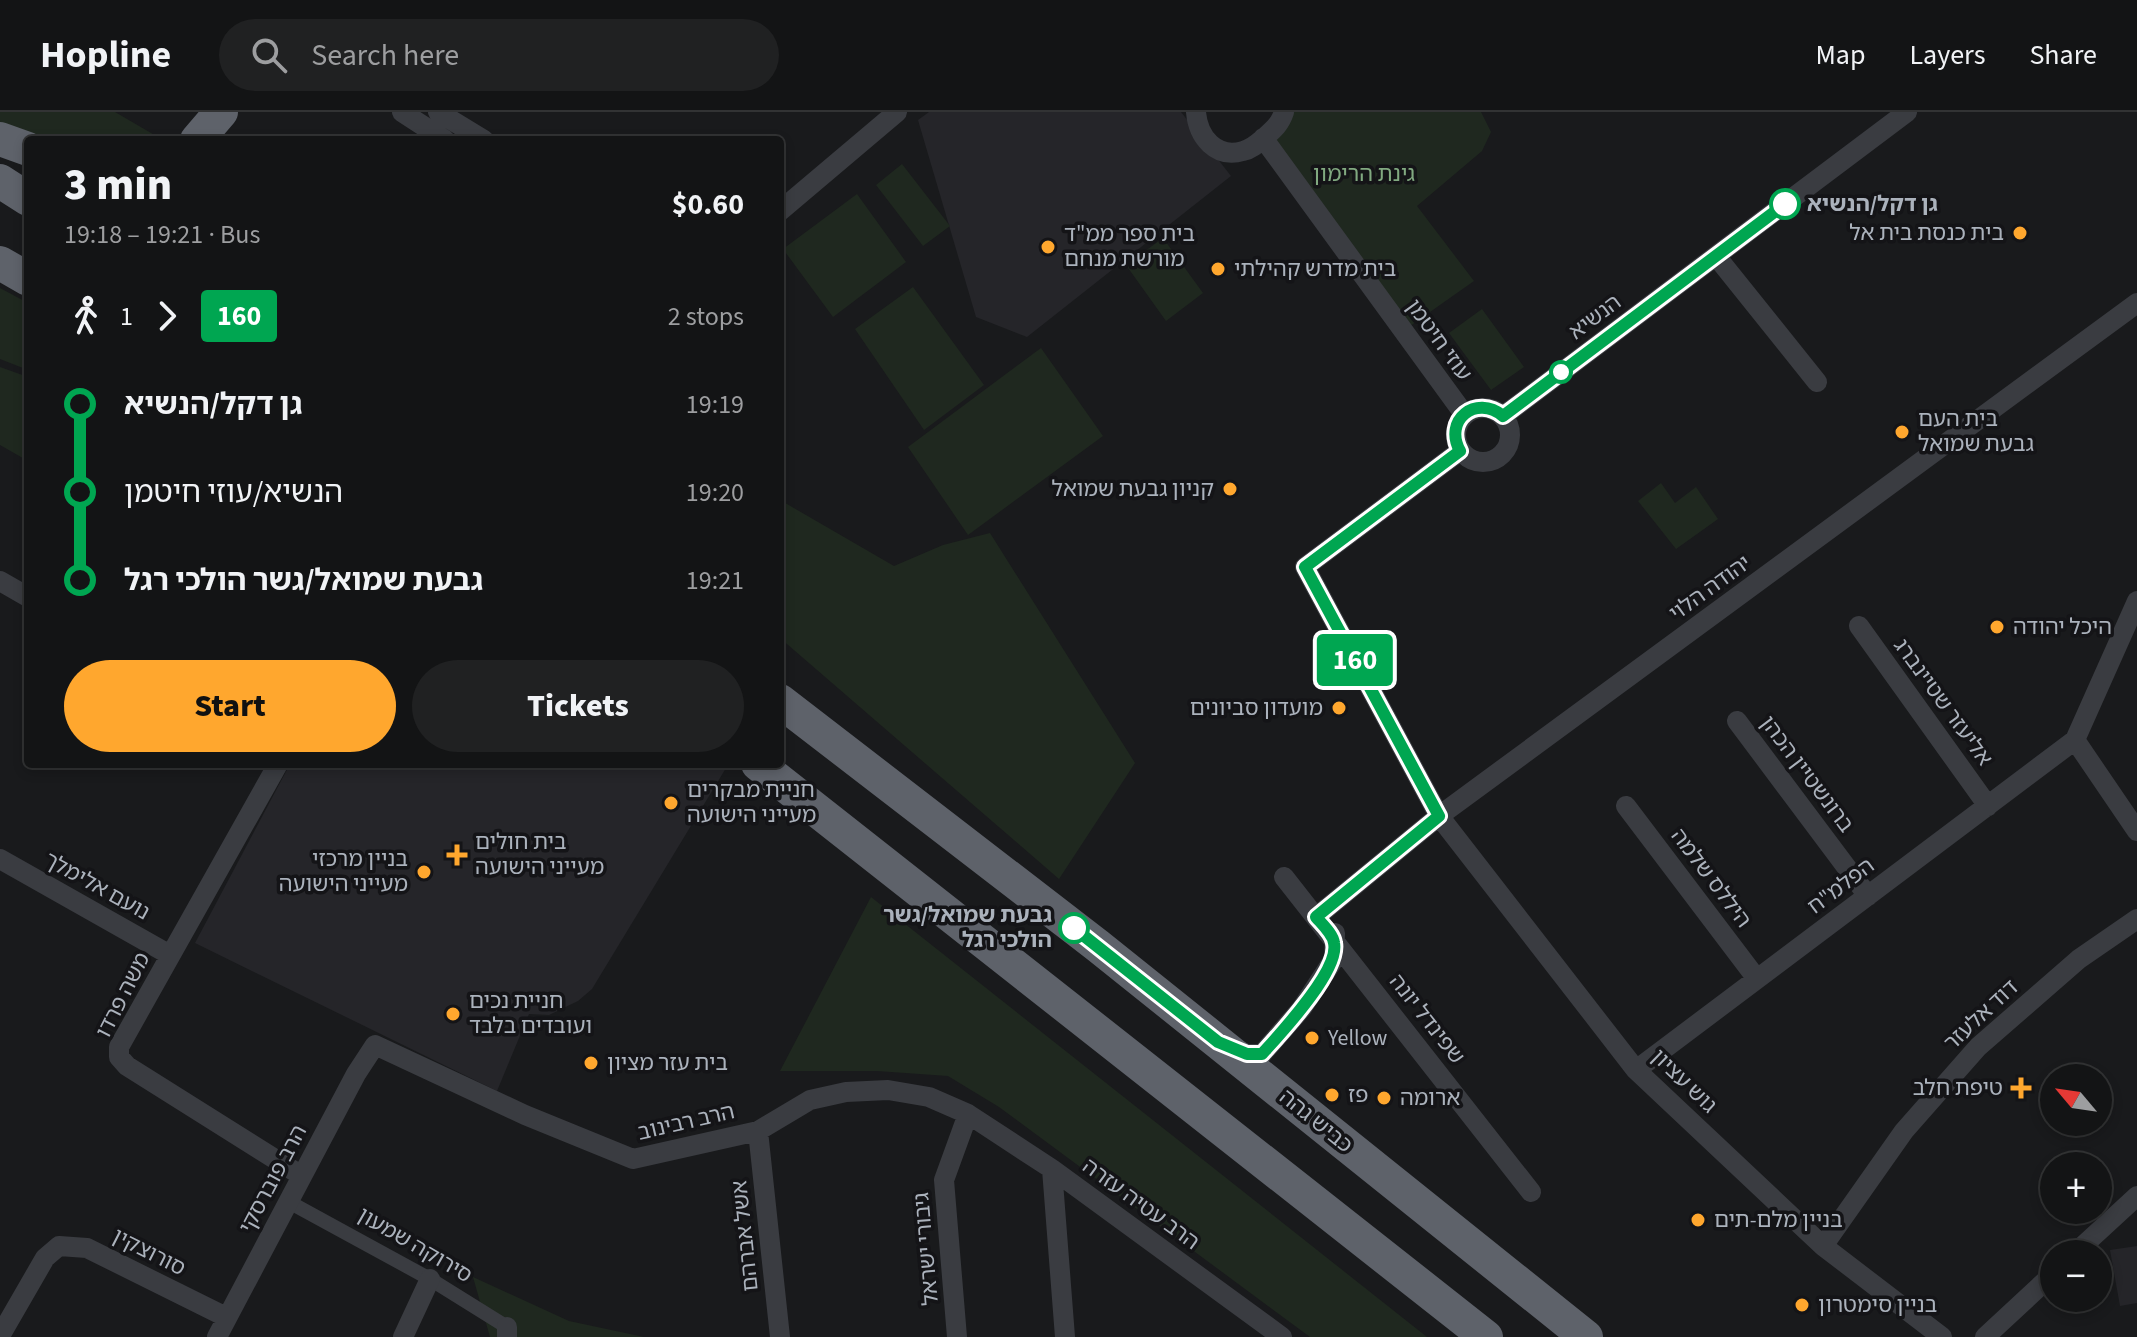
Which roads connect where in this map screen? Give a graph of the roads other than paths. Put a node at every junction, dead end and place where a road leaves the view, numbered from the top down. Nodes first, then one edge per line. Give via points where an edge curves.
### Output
1 (221, 112) edge
2 (402, 112) edge
3 (438, 112) edge
4 (1196, 112) edge
5 (1284, 112) edge
6 (1907, 112) edge
7 (884, 116) edge
8 (200, 136) edge
9 (439, 136) edge
10 (477, 136) edge
11 (1263, 138) junction
12 (0, 139) edge
13 (24, 148) edge
14 (0, 181) edge
15 (24, 196) edge
16 (0, 203) edge
17 (784, 207) edge
18 (24, 216) edge
19 (1716, 256) junction
20 (0, 263) edge
21 (24, 277) edge
22 (2137, 303) edge
23 (1817, 382) dead end
24 (1464, 414) junction
25 (1503, 416) junction
26 (1460, 451) junction
27 (0, 581) edge
28 (24, 595) edge
29 (2137, 601) edge
30 (1859, 626) dead end
31 (784, 704) edge
32 (1737, 721) dead end
33 (2075, 740) junction
34 (276, 768) edge
35 (763, 768) edge
36 (1626, 806) dead end
37 (1988, 806) junction
38 (1439, 816) junction
39 (2137, 831) edge
40 (0, 859) edge
41 (1284, 877) dead end
42 (1868, 896) junction
43 (1334, 902) junction
44 (1316, 917) junction
45 (2137, 919) edge
46 (1334, 940) junction
47 (170, 955) junction
48 (1757, 979) junction
49 (1218, 1042) junction
50 (375, 1045) joint
51 (1636, 1070) junction
52 (968, 1114) junction
53 (758, 1131) junction
54 (1052, 1169) junction
55 (302, 1176) junction
56 (1531, 1192) dead end
57 (2137, 1196) edge
58 (289, 1202) junction
59 (2089, 1240) edge
60 (1823, 1246) junction
61 (430, 1279) junction
62 (2040, 1286) edge
63 (226, 1317) junction
64 (507, 1332) edge
65 (0, 1336) edge
66 (217, 1337) edge
67 (403, 1337) edge
68 (780, 1337) edge
69 (957, 1337) edge
70 (1065, 1337) edge
71 (1282, 1337) edge
72 (1486, 1337) edge
73 (1586, 1337) edge
74 (1942, 1337) edge
75 (1985, 1337) edge

1 - 8 highway
2 - 9 street
3 - 10 street
4 - 11 street via 1202,135 1220,150 1243,151
5 - 11 street via 1278,126
6 - 19 street, הנשיא
7 - 17 street
11 - 24 street, עוזי חיטמן
12 - 13 highway
14 - 15 highway
16 - 18 highway
19 - 23 street
19 - 25 street, הנשיא
20 - 21 highway
22 - 38 street, יהודה הלוי
24 - 25 street via 1487,407
24 - 26 street via 1455,436
25 - 26 street via 1510,435 1502,454 1481,462
26 - 38 street, גוש עציון via 1305,567
27 - 28 street
29 - 33 street
30 - 37 street, אליעזר שטיינברג
31 - 49 highway, כביש גהה
32 - 42 street, ברונשטיין הכהן
33 - 37 street, הפלמ"ח
33 - 39 street
34 - 47 street, משה פרדו
35 - 72 highway
36 - 48 street, היללס שלמה
37 - 42 street, הפלמ"ח
38 - 43 street, יהודה הלוי
38 - 51 street, גוש עציון
40 - 47 street, נועם אלימלך
41 - 44 street, שפינדל יונה
42 - 48 street, הפלמ"ח
43 - 44 street, יהודה הלוי
43 - 46 street
44 - 46 street, שפינדל יונה
45 - 60 street, דוד אלעזר via 2079,959 1978,1047 1904,1131
46 - 49 street via 1334,959 1262,1054
46 - 56 street, שפינדל יונה
47 - 55 street, משה פרדו via 119,1047 119,1057
48 - 51 street, הפלמ"ח
49 - 73 highway, כביש גהה
50 - 53 street, הרב רבינוב via 633,1159
50 - 55 street, הרב פוברסקי
51 - 60 street, גוש עציון
52 - 53 street, הרב רבינוב via 929,1097 888,1090 846,1092 810,1100
52 - 54 street, הרב עטיה עזרה
52 - 69 street, גיבורי ישראל via 944,1180
53 - 68 street, אשל אברהם
54 - 70 street
54 - 71 street, הרב עטיה עזרה
55 - 58 street, הרב פוברסקי
57 - 59 street
58 - 61 street, סירוקה שמעון
58 - 63 street, הרב פוברסקי
60 - 74 street, גוש עציון
61 - 64 street, סירוקה שמעון
61 - 67 street
62 - 75 street
63 - 65 street, סורוצקין via 87,1248 59,1246 45,1258
63 - 66 street, הרב פוברסקי

